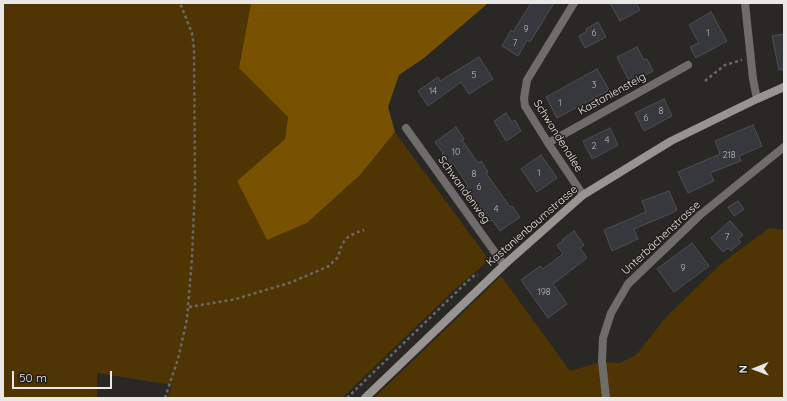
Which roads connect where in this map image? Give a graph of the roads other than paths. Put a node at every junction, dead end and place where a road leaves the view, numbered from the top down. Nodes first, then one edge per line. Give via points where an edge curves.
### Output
1 (574, 3) edge
2 (745, 3) edge
3 (688, 65) dead end
4 (784, 87) edge
5 (757, 99) junction
6 (406, 128) dead end
7 (548, 143) junction
8 (784, 147) edge
9 (583, 195) junction
10 (504, 265) junction
11 (365, 398) edge
12 (606, 398) edge

1 - 7 street, Schwandenallee via 527,80 525,106
2 - 5 street
3 - 7 street, Kastaniensteig
4 - 5 street, Kastanienbaumstrasse
5 - 9 street, Kastanienbaumstrasse via 671,141
6 - 10 street, Schwandenweg
7 - 9 street, Schwandenallee
8 - 12 street, Unterbächenstrasse via 700,215 628,284 611,314 603,338 602,361
9 - 10 street, Kastanienbaumstrasse
10 - 11 street, Kastanienbaumstrasse

